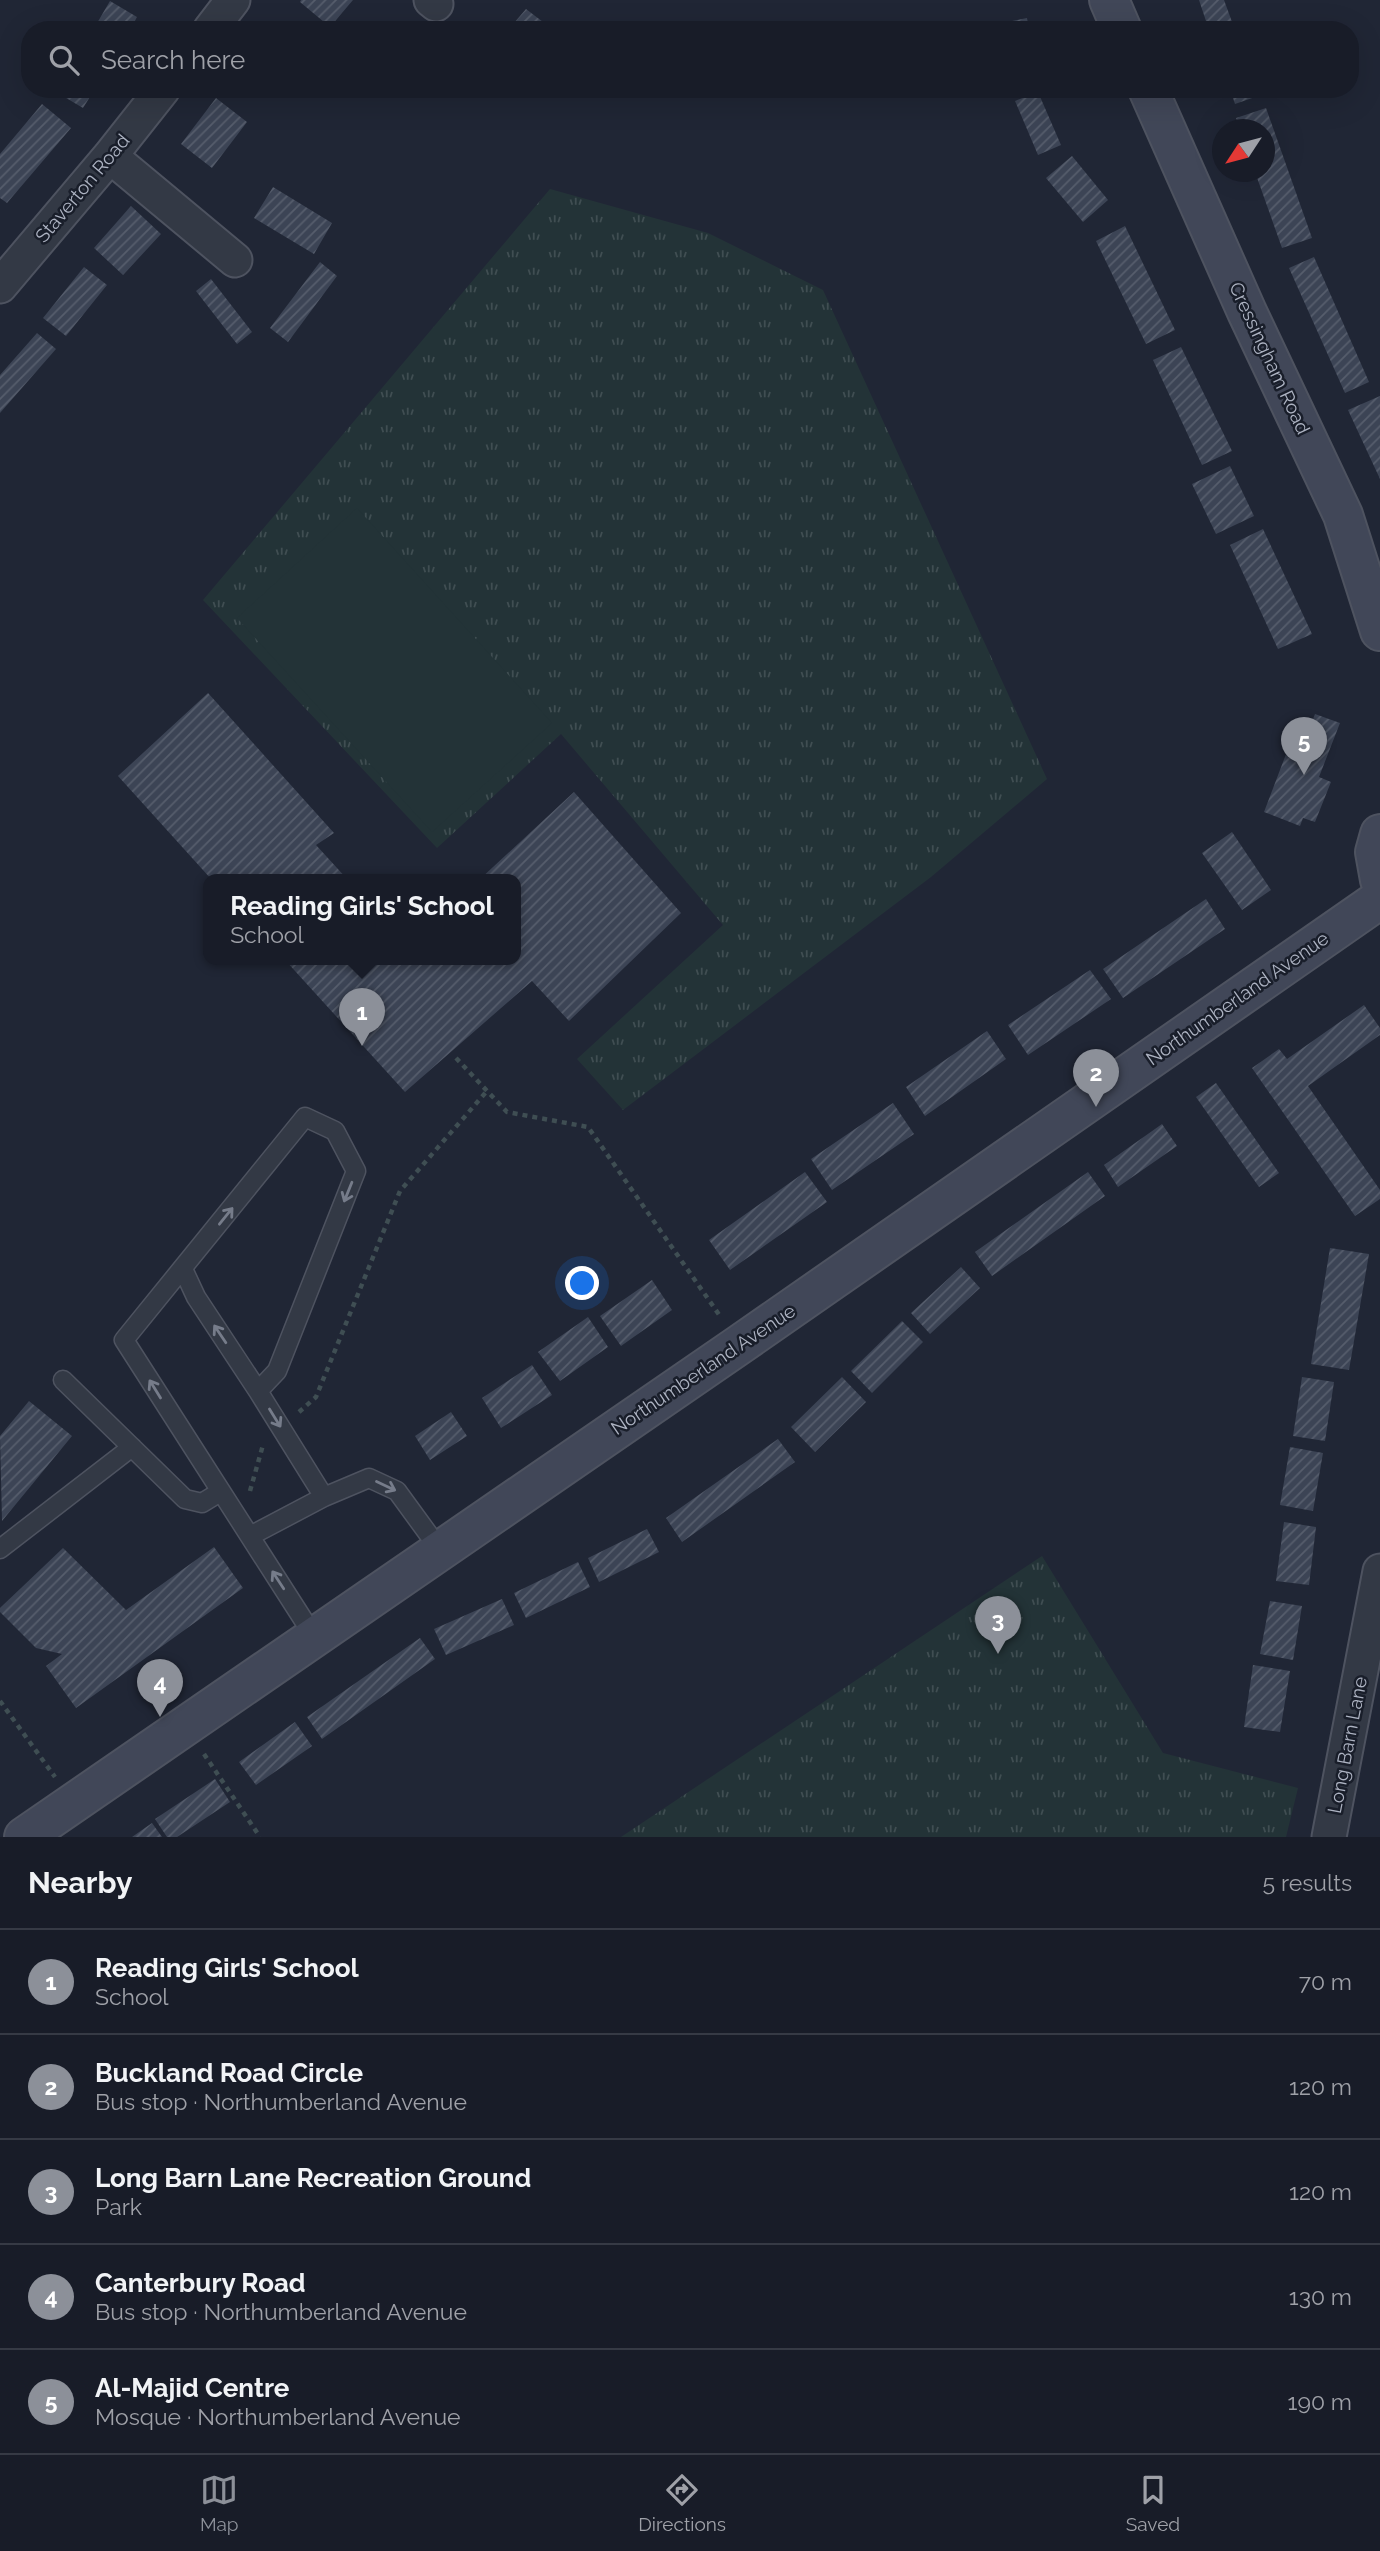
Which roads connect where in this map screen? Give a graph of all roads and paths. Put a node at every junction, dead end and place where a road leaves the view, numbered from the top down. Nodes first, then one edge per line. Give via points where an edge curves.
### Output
1 (233, 0) edge
2 (1109, 0) edge
3 (217, 21) edge
4 (1118, 21) edge
5 (156, 98) edge
6 (1152, 98) edge
7 (110, 156) junction
8 (234, 260) dead end
9 (0, 285) edge
10 (1380, 631) edge
11 (1380, 834) edge
12 (1380, 880) edge
13 (1380, 899) edge
14 (456, 1058) dead end
15 (487, 1091) junction
16 (183, 1269) junction
17 (739, 1345) junction
18 (63, 1380) dead end
19 (258, 1391) junction
20 (281, 1427) junction
21 (132, 1447) junction
22 (220, 1492) junction
23 (324, 1497) junction
24 (233, 1511) junction
25 (250, 1536) junction
26 (0, 1549) edge
27 (440, 1550) junction
28 (1380, 1576) edge
29 (315, 1638) junction
30 (0, 1701) edge
31 (187, 1726) junction
32 (73, 1803) junction
33 (24, 1837) edge
34 (260, 1837) edge
35 (1329, 1837) edge

1 - 3 street
2 - 4 street
5 - 7 street, Staverton Road
6 - 10 street, Cressingham Road via 1343,515
7 - 8 street
7 - 9 street, Staverton Road
11 - 12 street via 1376,852
13 - 17 street, Northumberland Avenue
14 - 15 path
15 - 17 path via 507,1112 588,1127
15 - 20 path via 400,1191 316,1397
19 -> 16 lane via 196,1297
16 -> 19 lane via 305,1117 335,1131 356,1171 277,1371
22 -> 16 lane via 124,1340
17 - 27 street, Northumberland Avenue
18 - 21 lane
19 -> 20 lane
20 - 23 lane
20 - 24 path via 265,1437 248,1497
21 - 22 lane via 185,1499 202,1503
21 - 26 lane
22 - 24 lane
23 - 25 lane
23 -> 27 lane via 369,1478 388,1486 397,1491
24 - 25 lane
29 -> 25 lane
27 - 29 street, Northumberland Avenue
28 - 35 street, Long Barn Lane
29 - 31 street, Northumberland Avenue
30 - 32 path
31 - 32 street, Northumberland Avenue
31 - 34 path
32 - 33 street, Northumberland Avenue

